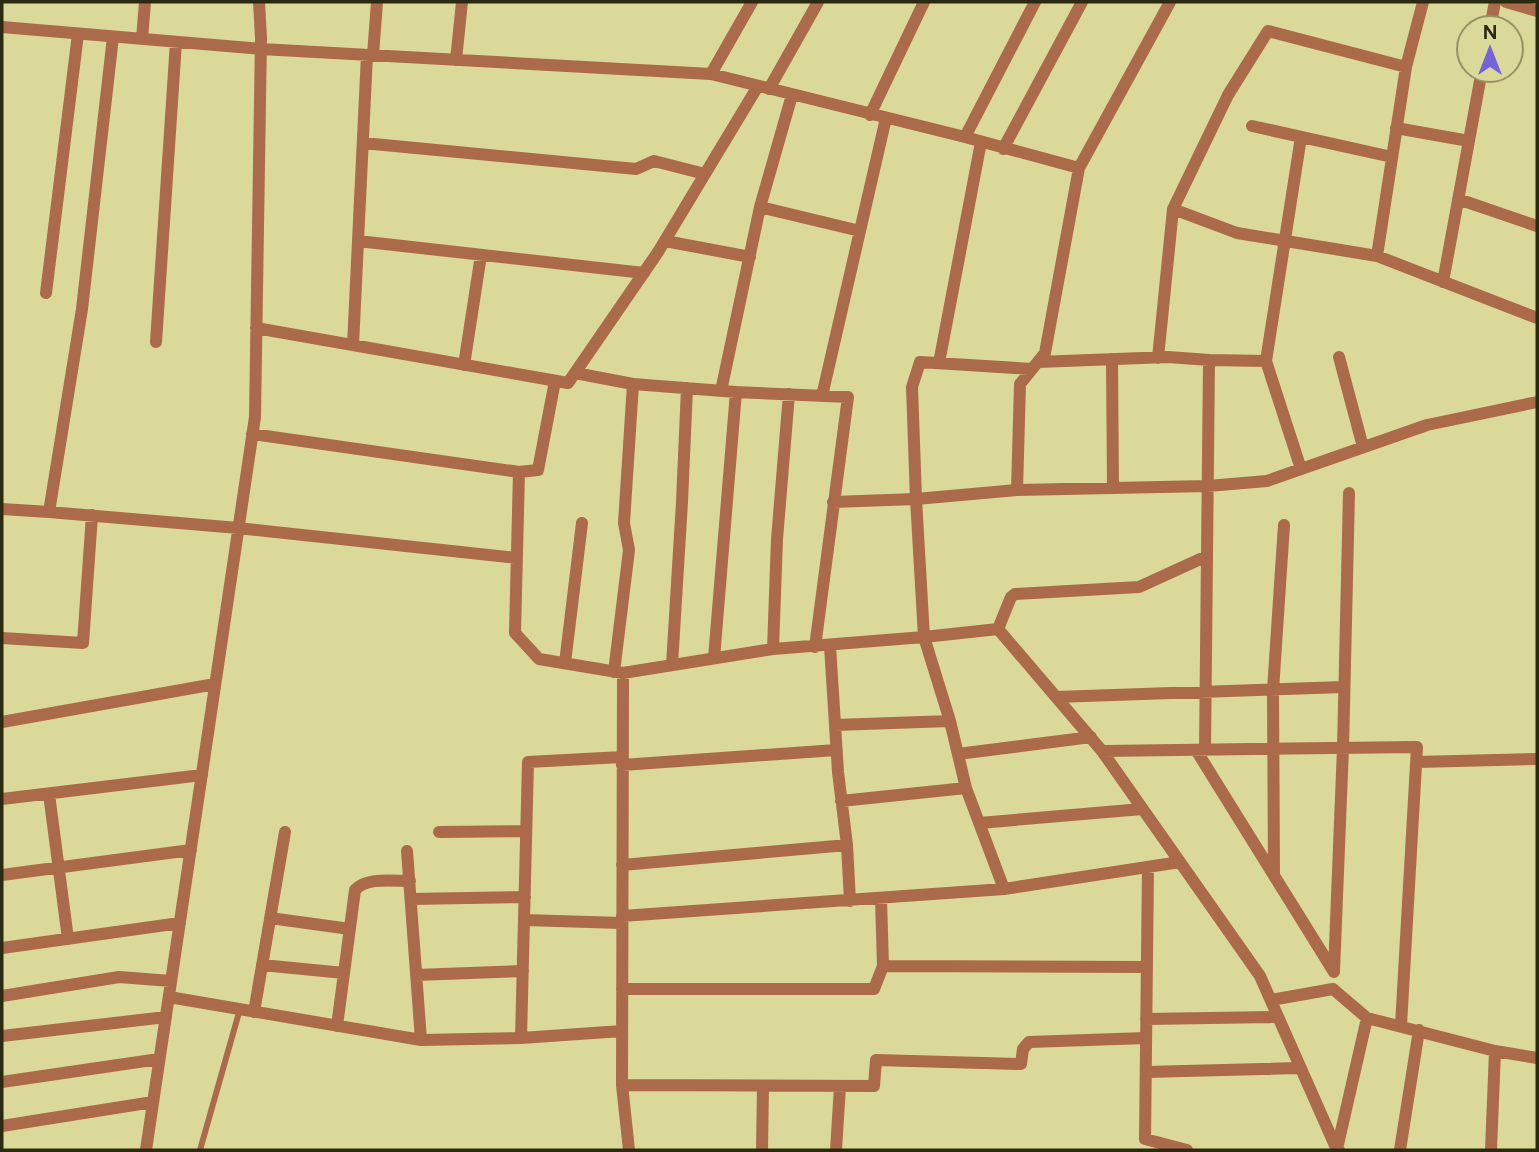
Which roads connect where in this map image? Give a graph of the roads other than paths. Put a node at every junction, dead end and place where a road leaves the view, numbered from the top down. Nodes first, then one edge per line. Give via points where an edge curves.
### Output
1 (139, 2) edge
2 (145, 2) edge
3 (259, 2) edge
4 (377, 2) edge
5 (462, 2) edge
6 (752, 2) edge
7 (817, 2) edge
8 (924, 2) edge
9 (1035, 2) edge
10 (1082, 2) edge
11 (1170, 2) edge
12 (1423, 2) edge
13 (1506, 2) edge
14 (1537, 11) edge
15 (2, 27) edge
16 (78, 34) junction
17 (113, 37) junction
18 (142, 39) junction
19 (176, 42) junction
20 (261, 49) junction
21 (370, 55) junction
22 (456, 60) junction
23 (1406, 67) junction
24 (711, 74) junction
25 (1479, 84) edge
26 (764, 87) junction
27 (792, 95) junction
28 (870, 115) junction
29 (886, 118) junction
30 (1252, 127) dead end
31 (1396, 128) junction
32 (965, 137) junction
33 (1301, 137) junction
34 (1469, 141) junction
35 (981, 142) junction
36 (363, 143) junction
37 (1003, 149) junction
38 (1392, 157) junction
39 (1079, 169) junction
40 (705, 174) junction
41 (1458, 199) junction
42 (760, 207) junction
43 (1173, 209) junction
44 (1537, 226) edge
45 (860, 231) junction
46 (358, 241) junction
47 (665, 241) junction
48 (1286, 241) junction
49 (481, 255) junction
50 (1377, 256) junction
51 (750, 257) junction
52 (644, 272) junction
53 (1443, 282) junction
54 (46, 293) dead end
55 (1537, 318) edge
56 (257, 328) junction
57 (156, 342) dead end
58 (353, 345) junction
59 (1339, 357) dead end
60 (1158, 358) junction
61 (1112, 359) junction
62 (1209, 360) junction
63 (1266, 361) junction
64 (939, 363) junction
65 (464, 365) junction
66 (1035, 365) junction
67 (575, 373) junction
68 (555, 381) junction
69 (634, 384) junction
70 (687, 388) junction
71 (721, 391) junction
72 (736, 392) junction
73 (789, 394) junction
74 (822, 396) junction
75 (1537, 402) edge
76 (252, 433) junction
77 (1363, 447) junction
78 (1301, 469) junction
79 (519, 472) junction
80 (1208, 486) junction
81 (1112, 488) junction
82 (1017, 490) junction
83 (1349, 493) dead end
84 (916, 499) junction
85 (833, 502) junction
86 (2, 509) edge
87 (49, 512) junction
88 (92, 515) junction
89 (582, 523) dead end
90 (1284, 525) dead end
91 (238, 528) junction
92 (1207, 556) junction
93 (517, 558) junction
94 (998, 629) junction
95 (924, 636) junction
96 (2, 638) edge
97 (830, 646) junction
98 (815, 647) junction
99 (773, 649) junction
100 (714, 658) junction
101 (565, 663) junction
102 (672, 665) junction
103 (618, 672) junction
104 (215, 684) junction
105 (1345, 687) junction
106 (1273, 690) junction
107 (1204, 691) junction
108 (1056, 697) junction
109 (950, 721) junction
110 (2, 722) edge
111 (835, 726) junction
112 (1091, 737) junction
113 (1343, 748) junction
114 (1273, 749) junction
115 (836, 750) junction
116 (1200, 750) junction
117 (1102, 751) junction
118 (958, 754) junction
119 (1537, 759) edge
120 (622, 761) junction
121 (1417, 762) junction
122 (202, 775) junction
123 (966, 788) junction
124 (49, 794) junction
125 (2, 799) edge
126 (841, 800) junction
127 (1142, 809) junction
128 (979, 823) junction
129 (526, 831) junction
130 (285, 832) dead end
131 (439, 832) dead end
132 (847, 845) junction
133 (191, 850) junction
134 (408, 851) dead end
135 (1180, 862) junction
136 (622, 865) junction
137 (58, 867) junction
138 (1148, 867) junction
139 (1274, 874) junction
140 (2, 875) edge
141 (410, 881) junction
142 (1003, 889) junction
143 (525, 897) junction
144 (411, 899) junction
145 (881, 899) junction
146 (850, 901) junction
147 (270, 918) junction
148 (524, 920) junction
149 (622, 920) junction
150 (180, 923) junction
151 (351, 929) junction
152 (68, 939) junction
153 (2, 948) edge
154 (262, 965) junction
155 (883, 966) junction
156 (1147, 967) junction
157 (523, 971) junction
158 (1334, 971) junction
159 (344, 974) junction
160 (416, 975) junction
161 (171, 981) junction
162 (622, 989) junction
163 (1332, 989) junction
164 (2, 996) edge
165 (169, 997) junction
166 (1271, 1000) junction
167 (240, 1009) junction
168 (254, 1012) junction
169 (166, 1017) junction
170 (1278, 1017) junction
171 (1367, 1018) junction
172 (1146, 1019) junction
173 (1401, 1025) junction
174 (337, 1026) junction
175 (1419, 1030) junction
176 (622, 1031) junction
177 (2, 1036) edge
178 (521, 1038) junction
179 (1146, 1038) junction
180 (421, 1040) junction
181 (1494, 1051) junction
182 (1537, 1058) edge
183 (159, 1059) junction
184 (1301, 1068) junction
185 (1146, 1072) junction
186 (2, 1082) edge
187 (622, 1085) junction
188 (764, 1086) junction
189 (840, 1086) junction
190 (153, 1102) junction
191 (2, 1126) edge
192 (146, 1150) edge
193 (201, 1150) edge
194 (629, 1150) edge
195 (762, 1150) edge
196 (836, 1150) edge
197 (1187, 1150) edge
198 (1338, 1150) edge
199 (1400, 1150) edge
200 (1491, 1150) edge

1 - 2 street
2 - 18 street
3 - 20 street
4 - 21 street
5 - 22 street
6 - 24 street
7 - 26 street
8 - 28 street
9 - 32 street
10 - 37 street
11 - 39 street
12 - 23 street
13 - 14 street
15 - 16 street
16 - 17 street
16 - 54 street
17 - 18 street
17 - 87 street via 82,309
18 - 19 street
19 - 20 street
19 - 57 street
20 - 21 street
20 - 56 street
21 - 22 street
21 - 36 street
22 - 24 street
23 - 31 street
23 - 43 street via 1268,31 1228,95
24 - 26 street
25 - 34 street
26 - 27 street
26 - 40 street
27 - 28 street
27 - 42 street
28 - 29 street
29 - 32 street
29 - 45 street
30 - 33 street
31 - 34 street
31 - 38 street
32 - 35 street
33 - 38 street
33 - 48 street
34 - 41 street
35 - 37 street
35 - 64 street
36 - 40 street via 636,169 654,162
36 - 46 street
37 - 39 street
38 - 50 street
39 - 66 street via 1045,353
40 - 47 street
41 - 44 street
41 - 53 street
42 - 45 street
42 - 51 street
43 - 48 street via 1237,233
43 - 60 street
45 - 74 street
46 - 49 street
46 - 58 street
47 - 51 street
47 - 52 street
48 - 50 street
48 - 63 street
49 - 52 street
49 - 65 street
50 - 53 street
51 - 71 street
52 - 67 street
53 - 55 street
56 - 58 street
56 - 76 street
58 - 65 street
59 - 77 street
60 - 61 street
60 - 62 street
61 - 66 street
61 - 81 street
62 - 63 street
62 - 80 street
63 - 78 street
64 - 66 street
64 - 84 street via 920,362 912,387
65 - 68 street
66 - 82 street via 1020,384
67 - 68 street via 568,383
67 - 69 street
68 - 79 street via 538,470
69 - 70 street
69 - 103 street via 624,523 629,550
70 - 71 street
70 - 102 street
71 - 72 street
72 - 73 street
72 - 100 street
73 - 74 street
73 - 99 street
74 - 85 street via 848,397
75 - 77 street via 1427,425
76 - 79 street
76 - 91 street
77 - 78 street
78 - 80 street via 1267,481
79 - 93 street
80 - 81 street
80 - 92 street
81 - 82 street
82 - 84 street
83 - 105 street
84 - 85 street
84 - 95 street
85 - 98 street
86 - 87 street
87 - 88 street
88 - 91 street
88 - 96 street via 83,643
89 - 101 street
90 - 106 street
91 - 93 street
91 - 104 street
92 - 94 street via 1139,587 1015,594
92 - 107 street
93 - 101 street via 515,633 539,659
94 - 95 street
94 - 108 street
95 - 97 street
95 - 109 street
97 - 98 street
97 - 111 street
98 - 99 street
99 - 100 street
100 - 102 street
101 - 103 street
102 - 103 street
103 - 120 street
104 - 110 street
104 - 122 street
105 - 106 street
105 - 113 street
106 - 107 street
106 - 114 street
107 - 108 street
107 - 116 street
108 - 112 street
109 - 111 street
109 - 118 street
111 - 115 street
112 - 117 street
112 - 118 street
113 - 114 street
113 - 121 street via 1418,747
113 - 158 street
114 - 116 street
114 - 139 street
115 - 120 street
115 - 126 street
116 - 117 street
116 - 139 street
117 - 127 street
118 - 123 street
119 - 121 street
120 - 129 street via 528,762
120 - 136 street
121 - 173 street
122 - 124 street
122 - 133 street
123 - 126 street
123 - 128 street
124 - 125 street
124 - 137 street
126 - 132 street
127 - 128 street
127 - 135 street
128 - 142 street
129 - 131 street
129 - 143 street
130 - 147 street
132 - 136 street
132 - 146 street
133 - 137 street
133 - 150 street
134 - 141 street
135 - 138 street
135 - 166 street via 1260,976
136 - 149 street
137 - 140 street
137 - 152 street
138 - 142 street
138 - 156 street
139 - 158 street
141 - 144 street
141 - 151 street via 359,884
142 - 145 street
143 - 144 street
143 - 148 street
144 - 160 street
145 - 146 street
145 - 155 street
146 - 149 street
147 - 151 street
147 - 154 street
148 - 149 street
148 - 157 street
149 - 162 street
150 - 152 street
150 - 161 street
151 - 159 street
152 - 153 street
154 - 159 street
154 - 168 street
155 - 156 street
155 - 162 street via 874,989
156 - 172 street
157 - 160 street
157 - 178 street
158 - 163 street
159 - 174 street
160 - 180 street
161 - 164 street via 119,977
161 - 165 street
162 - 176 street
163 - 166 street
163 - 171 street
165 - 167 street
165 - 169 street
166 - 170 street
167 - 168 street
167 - 193 lane
168 - 174 street
169 - 177 street
169 - 183 street
170 - 172 street
170 - 184 street
171 - 173 street
171 - 198 street
172 - 179 street
173 - 175 street
174 - 180 street
175 - 181 street
175 - 199 street
176 - 178 street
176 - 187 street
178 - 180 street
179 - 185 street
179 - 189 street via 1029,1042 1021,1064 876,1060 874,1087
181 - 182 street
181 - 200 street
183 - 186 street
183 - 190 street
184 - 185 street
184 - 198 street
185 - 197 street via 1145,1139
187 - 188 street
187 - 194 street
188 - 189 street
188 - 195 street
189 - 196 street
190 - 191 street
190 - 192 street

